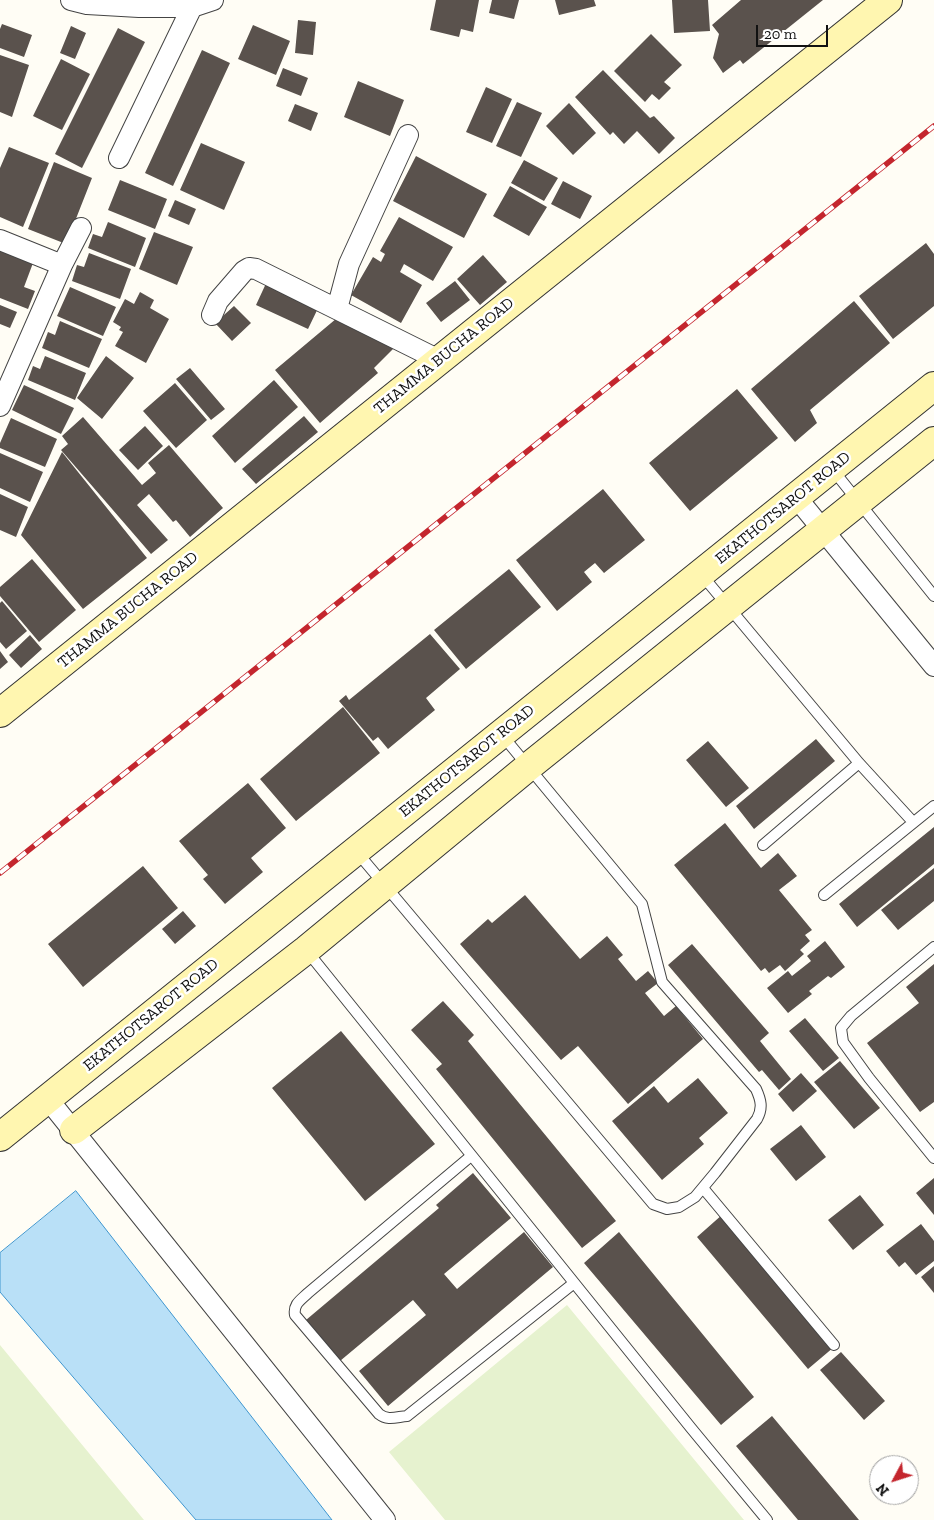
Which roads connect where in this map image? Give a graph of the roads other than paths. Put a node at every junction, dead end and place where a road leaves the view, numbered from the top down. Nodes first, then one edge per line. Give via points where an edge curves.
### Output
1 (71, 0) edge
2 (213, 0) edge
3 (888, 0) edge
4 (192, 7) junction
5 (408, 135) dead end
6 (119, 158) dead end
7 (81, 228) dead end
8 (0, 240) edge
9 (62, 265) junction
10 (337, 309) junction
11 (212, 315) dead end
12 (440, 360) junction
13 (934, 386) edge
14 (0, 406) edge
15 (934, 441) edge
16 (832, 468) junction
17 (796, 497) junction
18 (858, 501) junction
19 (822, 530) junction
20 (700, 574) junction
21 (934, 596) edge
22 (727, 606) junction
23 (934, 666) edge
24 (0, 713) edge
25 (501, 734) junction
26 (859, 763) junction
27 (528, 767) junction
28 (934, 806) edge
29 (913, 822) junction
30 (763, 845) dead end
31 (356, 850) junction
32 (386, 885) junction
33 (824, 895) dead end
34 (934, 947) edge
35 (306, 950) junction
36 (47, 1098) junction
37 (74, 1130) junction
38 (0, 1137) edge
39 (471, 1156) junction
40 (934, 1158) edge
41 (703, 1188) junction
42 (574, 1283) junction
43 (834, 1345) dead end
44 (385, 1520) edge
45 (767, 1520) edge

1 - 4 street via 95,5
2 - 4 street
3 - 12 main road, THAMMA BUCHA ROAD
4 - 6 street
5 - 10 street via 349,264
7 - 9 street
8 - 9 street
9 - 14 street
10 - 11 street via 249,268 218,300
10 - 12 street
12 - 24 main road, THAMMA BUCHA ROAD
13 - 16 main road, EKATHOTSAROT ROAD
15 - 18 main road
16 - 17 main road, EKATHOTSAROT ROAD
16 - 18 lane
17 - 19 street
17 - 20 main road, EKATHOTSAROT ROAD
18 - 19 main road
18 - 21 lane
19 - 22 main road
19 - 23 street
20 - 22 lane
20 - 25 main road, EKATHOTSAROT ROAD
22 - 26 lane
22 - 27 main road
25 - 27 lane
25 - 31 main road, EKATHOTSAROT ROAD
26 - 29 lane
26 - 30 lane
27 - 32 main road
27 - 41 lane via 642,904 662,982 756,1089 761,1101 757,1119
28 - 29 lane
29 - 33 lane
31 - 32 lane
31 - 36 main road, EKATHOTSAROT ROAD
32 - 35 main road
32 - 41 lane via 653,1204 667,1209 679,1206
34 - 40 lane via 841,1028 843,1042
35 - 37 main road
35 - 39 lane
36 - 37 street
36 - 38 main road, EKATHOTSAROT ROAD
37 - 44 street
39 - 42 lane
39 - 42 lane via 308,1293 295,1305 295,1315 379,1414 390,1418 407,1416
41 - 43 lane
42 - 45 lane

